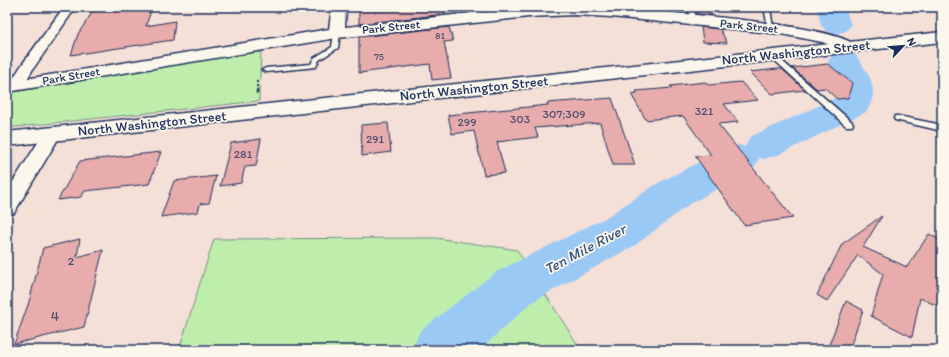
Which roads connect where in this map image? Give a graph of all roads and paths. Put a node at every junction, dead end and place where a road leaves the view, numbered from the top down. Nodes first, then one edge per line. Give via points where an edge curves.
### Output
1 (70, 7) edge
2 (339, 7) edge
3 (767, 7) edge
4 (475, 12) edge
5 (692, 14) edge
6 (771, 28) junction
7 (337, 33) junction
8 (942, 37) edge
9 (847, 46) junction
10 (772, 55) junction
11 (266, 70) dead end
12 (12, 86) edge
13 (898, 118) dead end
14 (849, 124) dead end
15 (942, 128) edge
16 (52, 134) junction
17 (7, 139) edge
18 (7, 208) edge

1 - 12 street
2 - 7 street
3 - 6 lane
4 - 5 street, Park Street via 585,11
4 - 7 street, Park Street
5 - 6 street, Park Street
6 - 9 street, Park Street via 812,34
7 - 11 lane via 336,48 316,59 314,66
7 - 12 street, Park Street
8 - 9 street, North Washington Street
9 - 10 street, North Washington Street
10 - 14 lane
10 - 16 street, North Washington Street
13 - 15 lane
16 - 17 street, North Washington Street
16 - 18 street

